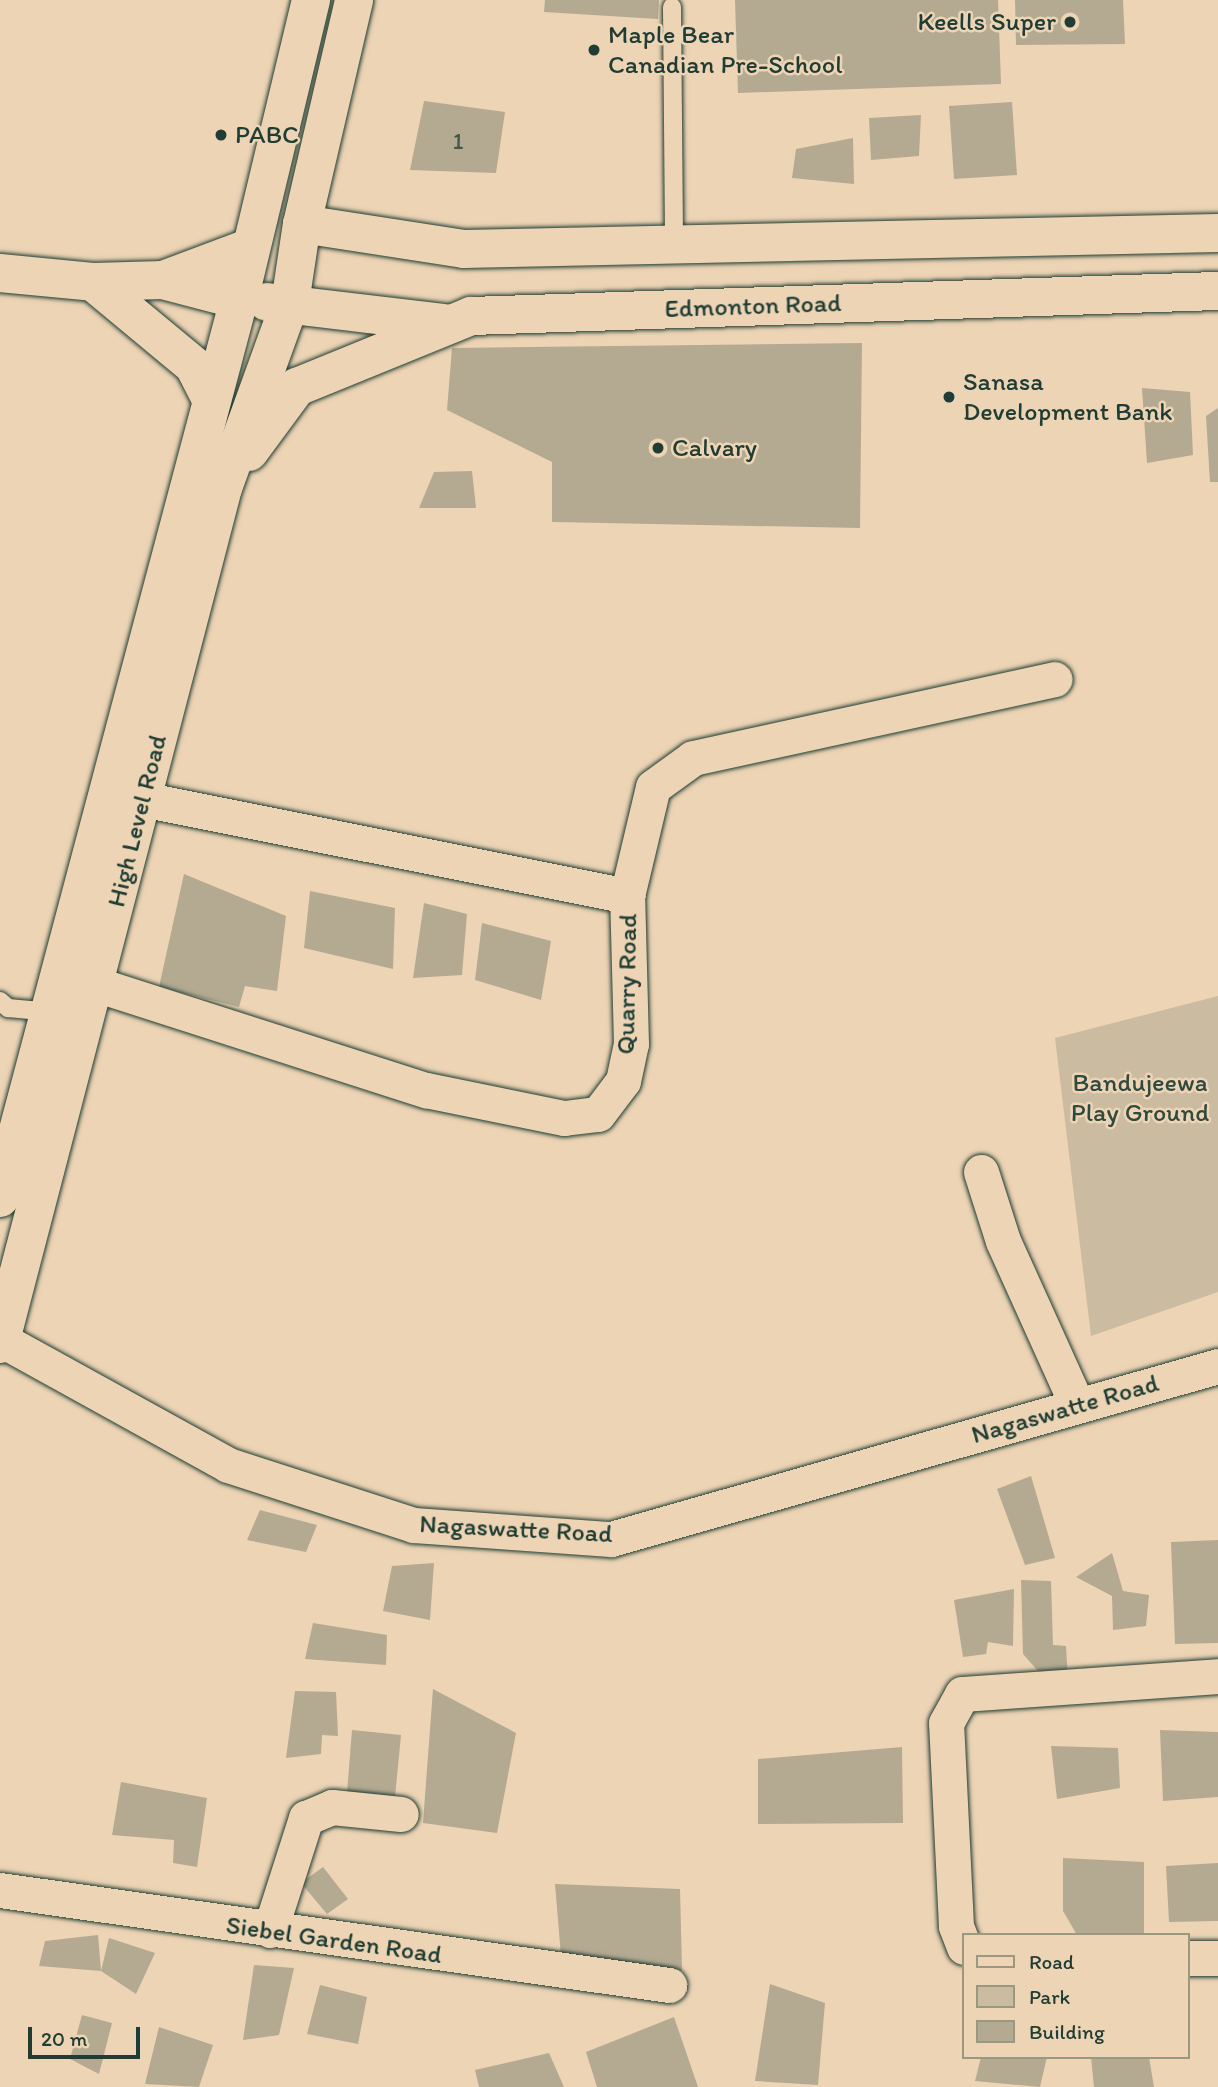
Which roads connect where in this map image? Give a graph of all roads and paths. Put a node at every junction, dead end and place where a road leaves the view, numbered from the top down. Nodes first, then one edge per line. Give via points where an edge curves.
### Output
1 (311, 0) edge
2 (354, 0) edge
3 (672, 7) dead end
4 (302, 224) junction
5 (1218, 233) edge
6 (251, 247) junction
7 (674, 247) junction
8 (0, 273) edge
9 (163, 280) junction
10 (93, 282) junction
11 (1218, 291) edge
12 (239, 300) junction
13 (290, 303) junction
14 (449, 324) junction
15 (211, 399) junction
16 (223, 488) junction
17 (1054, 679) dead end
18 (142, 799) junction
19 (628, 895) junction
20 (95, 984) junction
21 (0, 1001) edge
22 (52, 1012) junction
23 (981, 1172) dead end
24 (0, 1198) edge
25 (1, 1341) edge
26 (1218, 1366) edge
27 (1077, 1405) junction
28 (1218, 1676) edge
29 (401, 1814) dead end
30 (0, 1890) edge
31 (270, 1930) junction
32 (962, 1942) edge
33 (1190, 1958) edge
34 (1218, 1958) edge
35 (669, 1985) dead end

1 - 6 main road, High Level Road
2 - 4 main road, High Level Road
3 - 7 lane
4 - 6 main road
4 - 7 main road via 464,249
4 - 13 main road, High Level Road
5 - 7 main road
6 - 9 main road
6 - 12 main road, High Level Road
8 - 10 main road
9 - 10 main road
9 - 12 main road, Edmonton Road
10 - 15 main road via 194,366
11 - 14 main road, Edmonton Road via 471,316
12 - 13 main road, Edmonton Road
12 - 15 main road, High Level Road
13 - 14 main road, Edmonton Road
13 - 16 main road, High Level Road
14 - 16 main road via 297,387
15 - 22 main road, High Level Road
16 - 18 main road, High Level Road
17 - 19 street, Quarry Road via 693,758 653,787
18 - 19 street
18 - 20 main road, High Level Road
19 - 20 street, Quarry Road via 631,1044 623,1081 598,1114 564,1118 426,1090
20 - 25 main road, High Level Road
21 - 22 lane via 8,1008
22 - 24 main road, High Level Road
23 - 27 street via 1003,1241
25 - 27 street, Nagaswatte Road via 228,1465 414,1525 611,1539
26 - 27 street, Nagaswatte Road
28 - 32 street via 962,1694 946,1723 956,1926
29 - 31 street via 332,1807 306,1818
30 - 31 street, Siebel Garden Road
31 - 35 street, Siebel Garden Road
33 - 34 street

